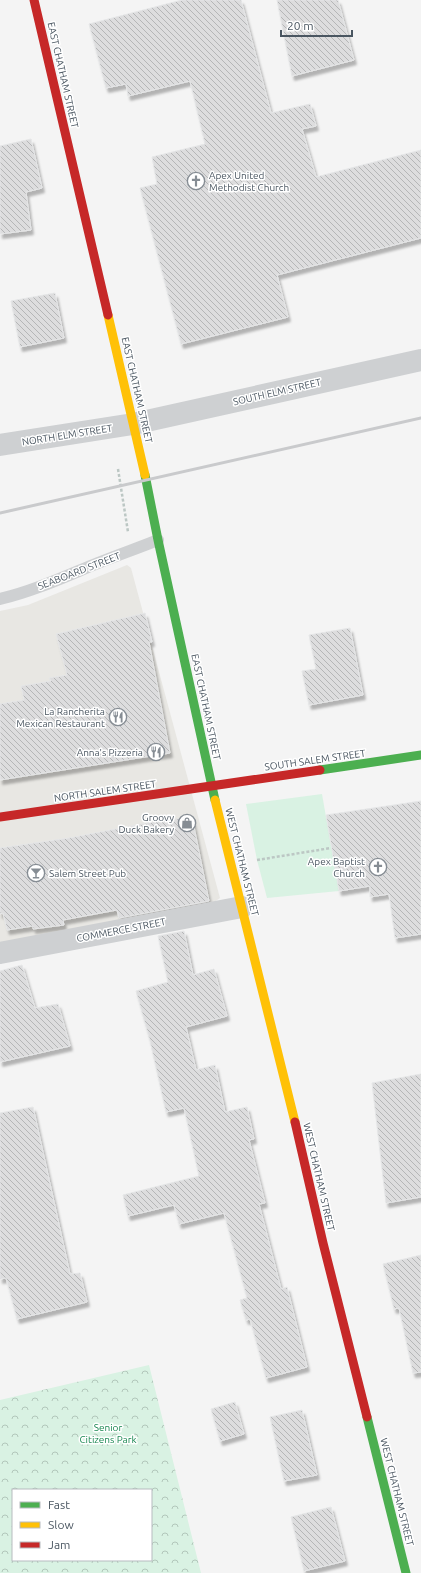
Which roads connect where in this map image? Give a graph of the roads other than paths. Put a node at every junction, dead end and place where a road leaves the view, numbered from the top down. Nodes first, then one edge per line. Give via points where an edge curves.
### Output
1 (34, 0) edge
2 (421, 360) edge
3 (133, 424) junction
4 (0, 445) edge
5 (158, 540) junction
6 (0, 599) edge
7 (421, 755) edge
8 (212, 786) junction
9 (0, 817) edge
10 (242, 907) junction
11 (0, 953) edge
12 (406, 1573) edge

1 - 3 street, EAST CHATHAM STREET
2 - 3 street, SOUTH ELM STREET
3 - 4 street, NORTH ELM STREET
3 - 5 street, EAST CHATHAM STREET via 151,498
5 - 6 lane, SEABOARD STREET via 53,582
5 - 8 street, EAST CHATHAM STREET
7 - 8 street, SOUTH SALEM STREET
8 - 9 street, NORTH SALEM STREET
8 - 10 street, WEST CHATHAM STREET
10 - 11 street, COMMERCE STREET
10 - 12 street, WEST CHATHAM STREET

